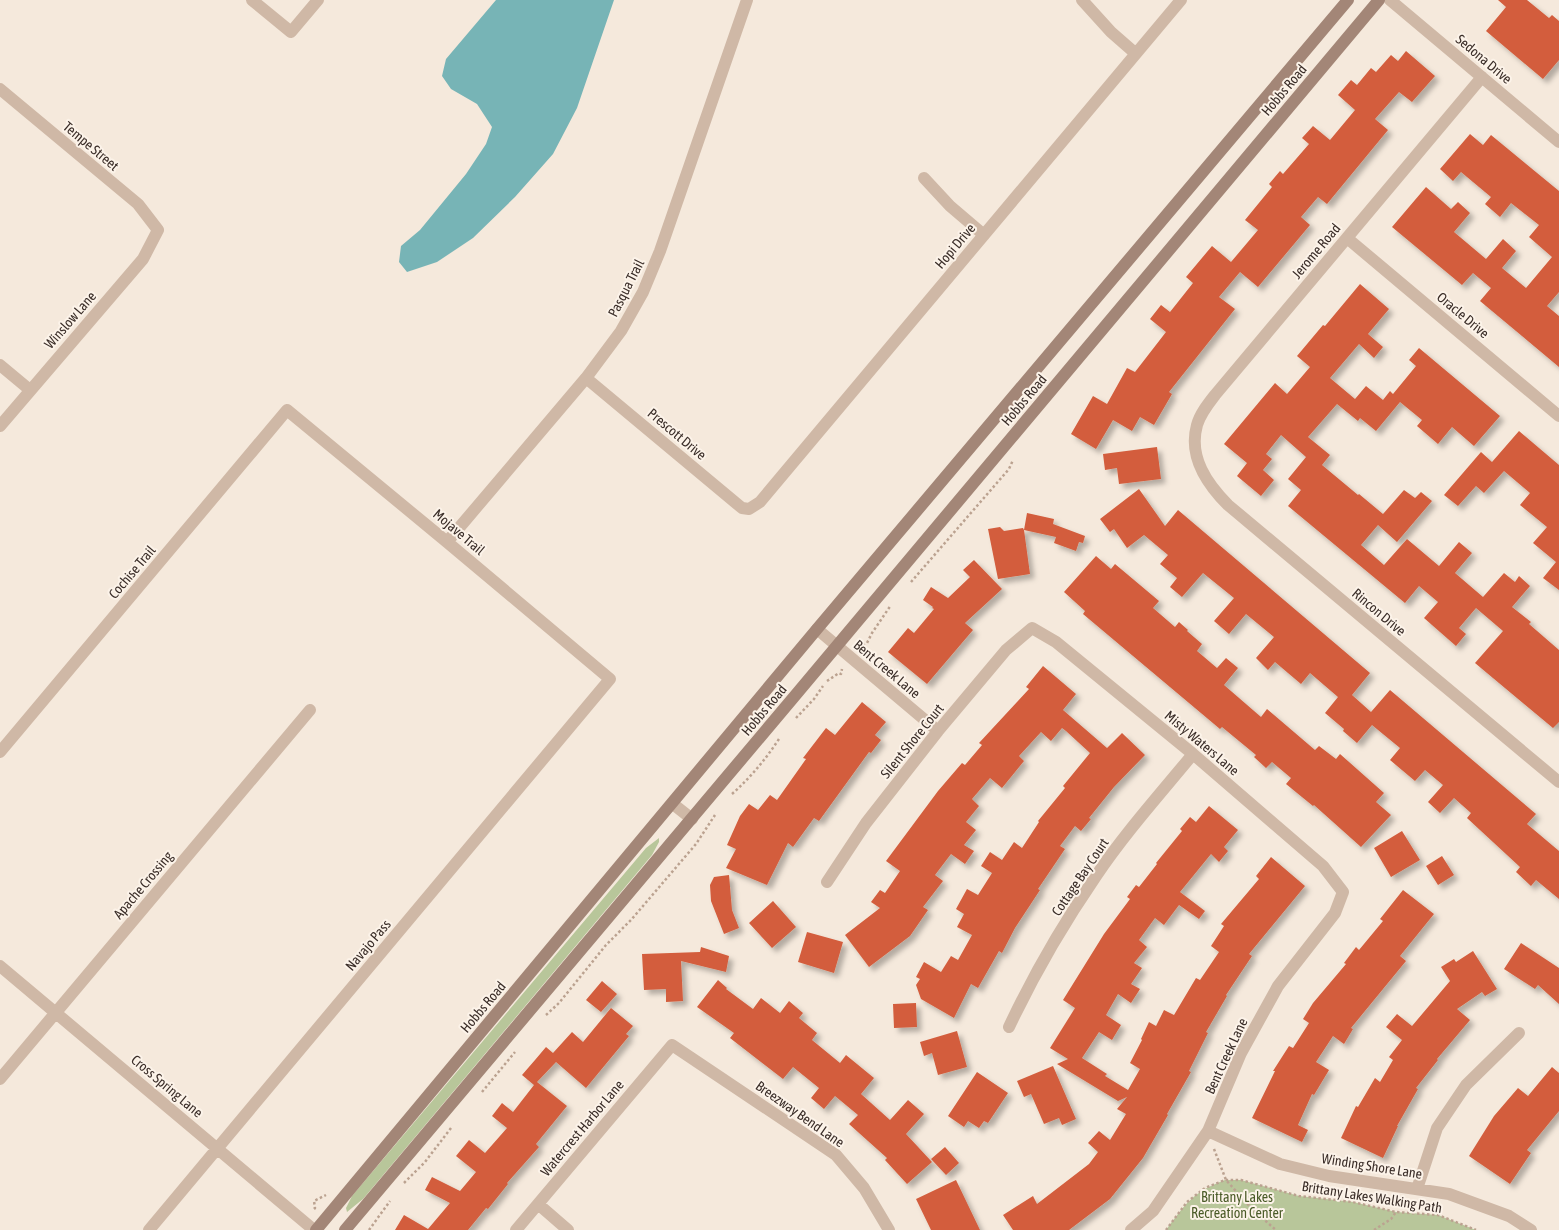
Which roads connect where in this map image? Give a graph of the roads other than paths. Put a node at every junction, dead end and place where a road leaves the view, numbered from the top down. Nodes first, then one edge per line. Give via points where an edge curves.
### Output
1 (252, 0) edge
2 (318, 0) edge
3 (747, 0) edge
4 (1082, 0) edge
5 (1181, 0) edge
6 (1348, 0) edge
7 (1379, 0) edge
8 (1390, 0) edge
9 (1136, 53) junction
10 (1482, 78) junction
11 (0, 89) edge
12 (1559, 142) edge
13 (924, 178) dead end
14 (158, 230) joint
15 (984, 235) junction
16 (1347, 238) junction
17 (0, 365) edge
18 (586, 378) junction
19 (30, 390) junction
20 (287, 410) joint
21 (1559, 416) edge
22 (0, 426) edge
23 (1195, 453) joint
24 (749, 510) joint
25 (447, 542) junction
26 (1032, 628) joint
27 (817, 629) junction
28 (836, 646) junction
29 (610, 679) joint
30 (310, 710) dead end
31 (938, 731) junction
32 (0, 752) edge
33 (1193, 754) junction
34 (1559, 782) edge
35 (673, 804) junction
36 (692, 820) junction
37 (827, 882) dead end
38 (1343, 892) joint
39 (0, 966) edge
40 (56, 1013) junction
41 (1009, 1027) dead end
42 (1519, 1033) dead end
43 (672, 1045) joint
44 (0, 1079) edge
45 (1208, 1131) junction
46 (218, 1149) junction
47 (1417, 1189) junction
48 (538, 1204) junction
49 (149, 1230) edge
50 (315, 1230) edge
51 (345, 1230) edge
52 (516, 1230) edge
53 (568, 1230) edge
54 (889, 1230) edge
55 (1131, 1230) edge
56 (1531, 1230) edge

1 - 2 street via 291,32
3 - 18 street, Pasqua Trail via 643,292
4 - 9 street via 1111,32
5 - 9 street, Hopi Drive
6 - 27 street, Hobbs Road
7 - 28 street, Hobbs Road
8 - 10 street, Sedona Drive
9 - 15 street, Hopi Drive
10 - 12 street, Sedona Drive
10 - 16 street, Jerome Road
11 - 14 street, Tempe Street via 138,204
13 - 15 street
14 - 19 street, Winslow Lane via 143,258
15 - 24 street, Hopi Drive via 760,502
16 - 21 street, Oracle Drive
16 - 23 street, Jerome Road via 1210,400 1196,425
17 - 19 street
18 - 24 street, Prescott Drive via 742,508
18 - 25 street, Pasqua Trail
19 - 22 street, Winslow Lane
20 - 25 street, Mojave Trail
20 - 32 street, Cochise Trail
23 - 34 street, Rincon Drive via 1212,489 1228,504
25 - 29 street, Mojave Trail
26 - 31 street, Silent Shore Court via 1006,650
26 - 33 street, Misty Waters Lane via 1056,642
27 - 28 street, Bent Creek Lane
27 - 35 street, Hobbs Road
28 - 31 street, Bent Creek Lane
28 - 36 street, Hobbs Road
29 - 46 street, Navajo Pass
30 - 40 street, Apache Crossing
31 - 37 street, Silent Shore Court via 866,823
33 - 38 street, Misty Waters Lane via 1323,866
33 - 41 street, Cottage Bay Court via 1097,875 1030,982
35 - 36 street
35 - 50 street, Hobbs Road
36 - 51 street, Hobbs Road
38 - 45 street, Bent Creek Lane via 1336,913 1278,986 1241,1053
39 - 40 street, Cross Spring Lane
40 - 44 street, Apache Crossing
40 - 46 street, Cross Spring Lane
42 - 47 street via 1466,1085 1437,1128
43 - 48 street, Watercrest Harbor Lane
43 - 54 street, Breezway Bend Lane via 836,1155 864,1188
45 - 47 street, Winding Shore Lane via 1280,1164 1329,1176
45 - 55 street, Bent Creek Lane via 1153,1211
46 - 49 street, Navajo Pass
46 - 50 street, Cross Spring Lane
47 - 56 street, Winding Shore Lane via 1449,1194 1509,1216
48 - 52 street, Watercrest Harbor Lane
48 - 53 street

